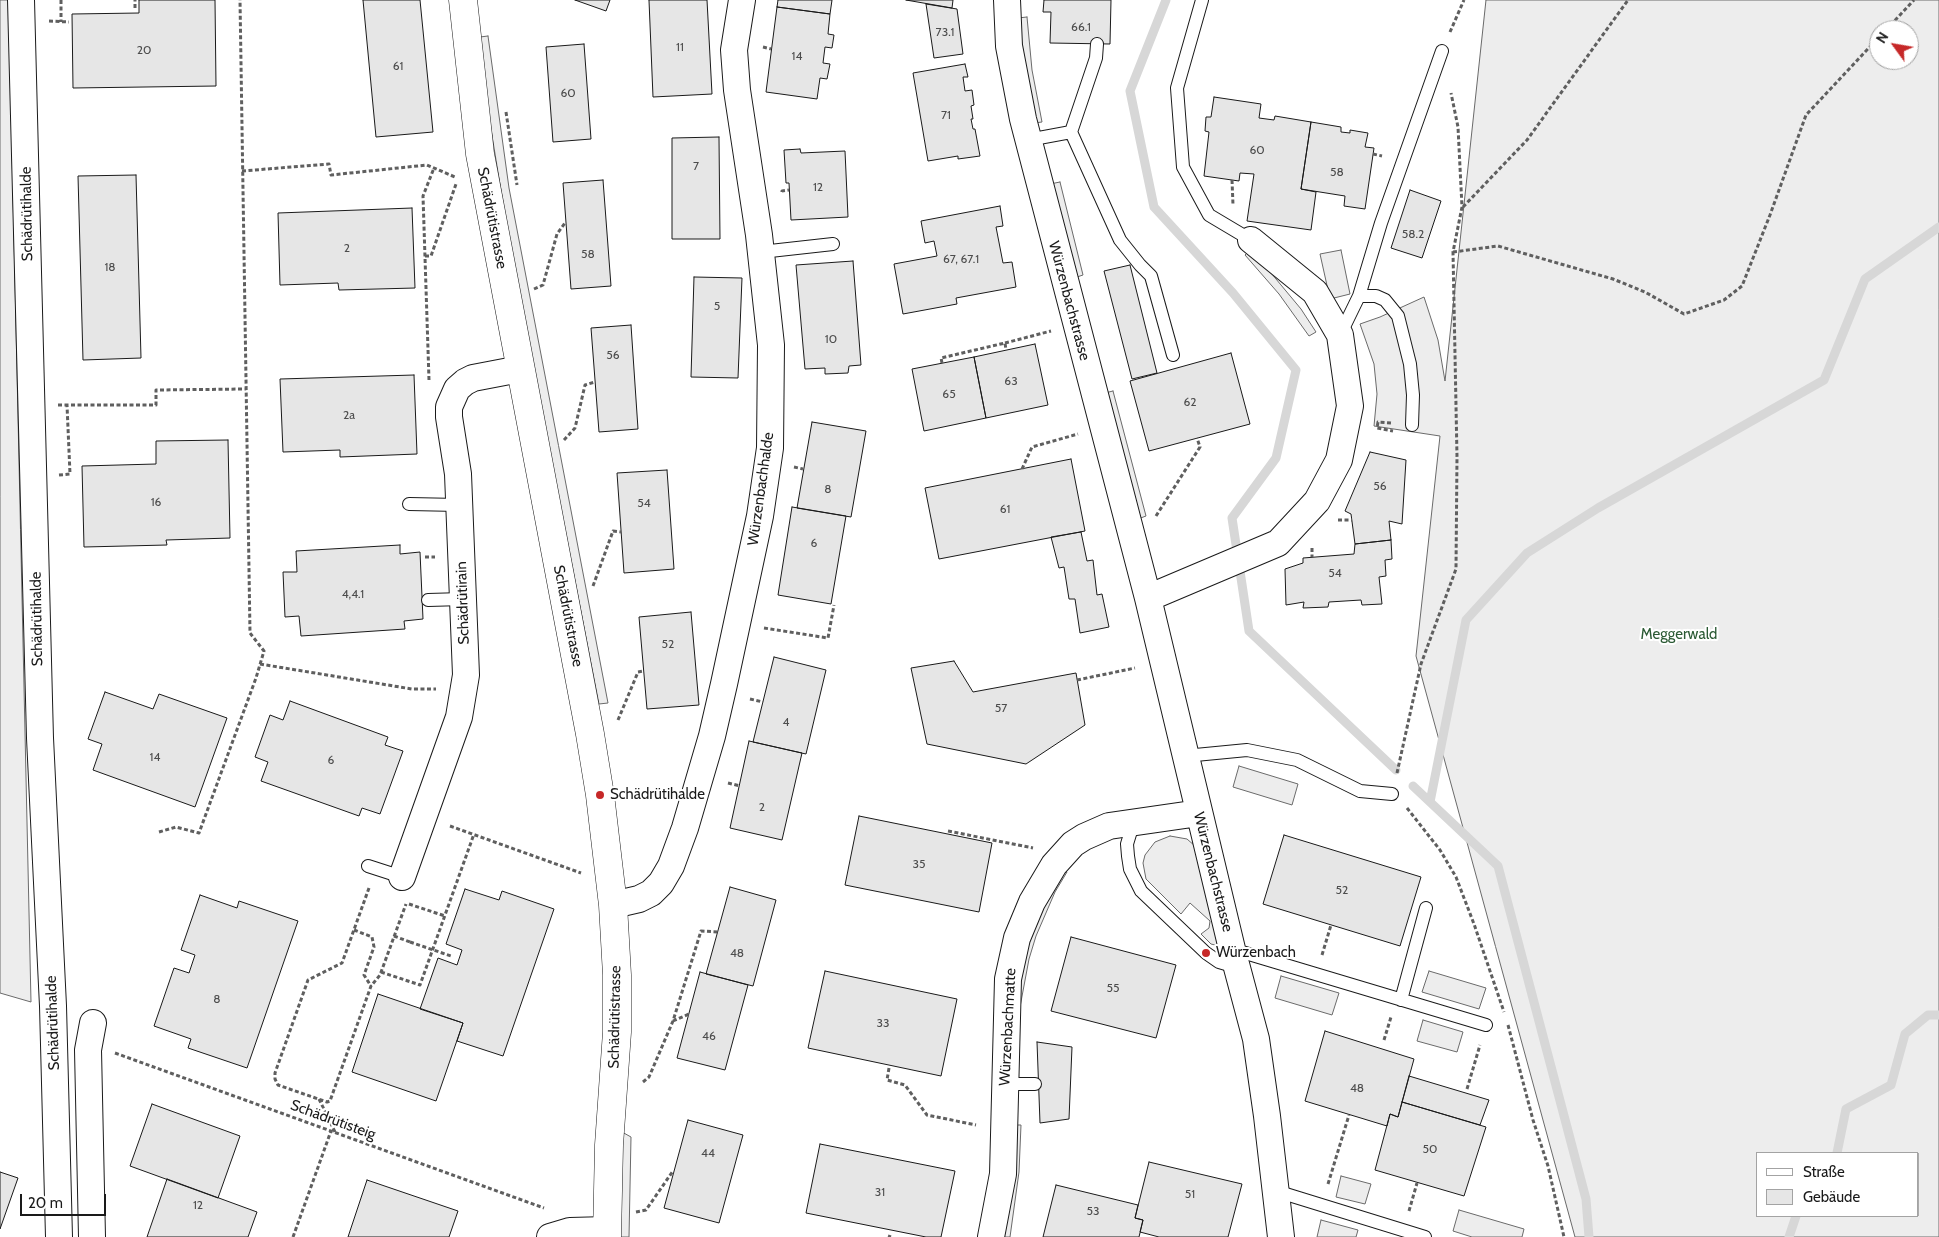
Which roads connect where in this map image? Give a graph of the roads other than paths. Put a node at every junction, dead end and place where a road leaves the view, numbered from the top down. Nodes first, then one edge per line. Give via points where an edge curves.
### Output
1 (22, 0) edge
2 (463, 0) edge
3 (742, 0) edge
4 (1007, 0) edge
5 (1202, 0) edge
6 (1097, 44) dead end
7 (1442, 51) road end
8 (1071, 132) junction
9 (1028, 140) junction
10 (1251, 240) joint
11 (833, 244) dead end
12 (761, 252) junction
13 (1359, 296) junction
14 (1340, 334) junction
15 (1173, 355) dead end
16 (520, 369) junction
17 (1412, 425) dead end
18 (409, 504) dead end
19 (459, 505) junction
20 (1148, 598) junction
21 (463, 599) junction
22 (428, 600) dead end
23 (1185, 756) junction
24 (1392, 794) road end
25 (1199, 813) junction
26 (1134, 821) junction
27 (372, 867) road end
28 (402, 877) joint
29 (612, 905) junction
30 (1426, 908) dead end
31 (1234, 958) junction
32 (1401, 1000) junction
33 (93, 1023) dead end
34 (1486, 1026) road end
35 (1004, 1084) junction
36 (1035, 1084) dead end
37 (1276, 1191) junction
38 (607, 1233) edge
39 (58, 1237) edge
40 (92, 1237) edge
41 (550, 1237) edge
42 (992, 1237) edge
43 (1281, 1237) edge
44 (1425, 1237) edge

1 - 39 street, Schädrütihalde via 39,718 53,1006
2 - 16 main road, Schädrütistrasse via 480,154
3 - 12 street, Würzenbachhalde via 734,50 737,90
4 - 9 street, Würzenbachstrasse via 1008,46
5 - 10 lane via 1177,88 1183,167 1209,215
6 - 8 lane via 1096,58
7 - 13 lane via 1381,223
8 - 9 lane
8 - 15 lane via 1120,240 1151,276
9 - 20 street, Würzenbachstrasse
10 - 14 street via 1315,292
11 - 12 lane
12 - 29 street, Würzenbachhalde via 771,345 770,448 760,516 724,684 686,828 671,866 651,893
13 - 14 lane
13 - 17 lane via 1376,296 1385,300 1398,316 1410,364
14 - 20 street via 1350,406 1339,460 1317,501 1278,543
16 - 19 street, Schädrütirain via 473,378 457,389 453,396 449,417 458,474
16 - 29 main road, Schädrütistrasse via 590,734
18 - 19 lane
19 - 21 street, Schädrütirain
20 - 23 street, Würzenbachstrasse
21 - 22 lane
21 - 28 street, Schädrütirain via 466,675 459,717
23 - 24 lane via 1246,750 1297,760 1360,791
23 - 25 street, Würzenbachstrasse
25 - 26 street, Würzenbachmatte
25 - 31 street, Würzenbachstrasse
26 - 31 lane via 1127,844 1128,856 1130,869 1141,891 1206,953 1219,962
26 - 35 street, Würzenbachmatte via 1109,826 1073,844 1054,866 1032,902 1017,938 1008,980
27 - 28 lane
29 - 38 main road, Schädrütistrasse via 617,1032
30 - 32 lane
31 - 32 lane
31 - 37 street, Würzenbachstrasse via 1256,1039
32 - 34 lane
33 - 40 street via 88,1050
35 - 36 lane
35 - 42 street, Würzenbachmatte via 1003,1174
37 - 43 street, Würzenbachstrasse
37 - 44 lane
38 - 41 street via 570,1231

